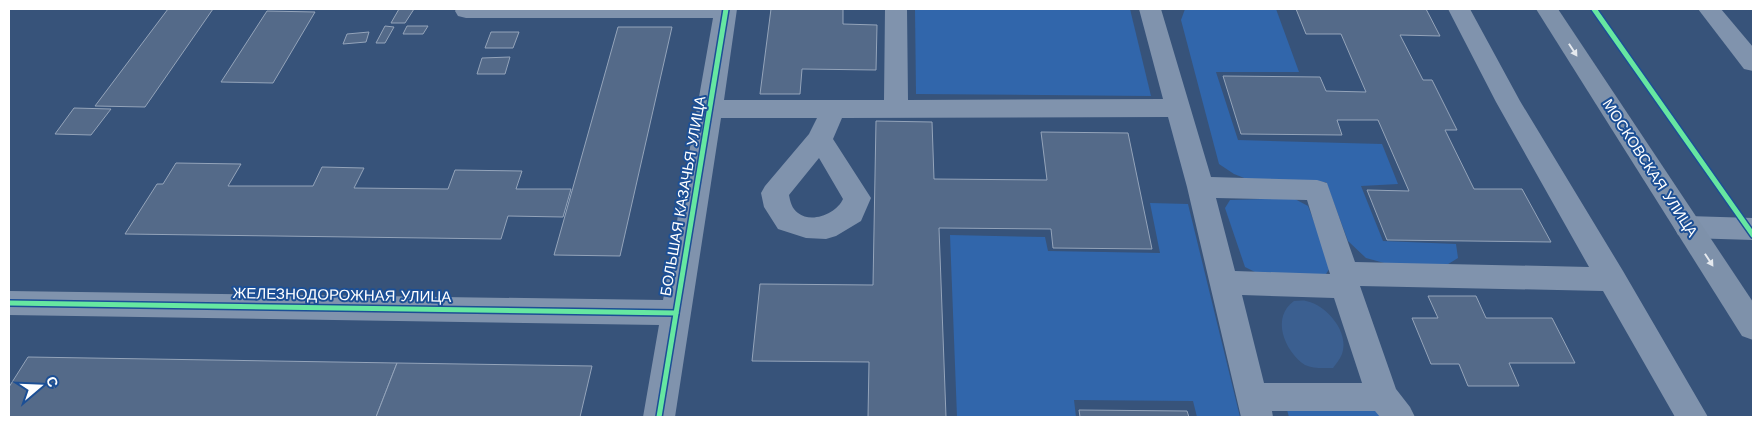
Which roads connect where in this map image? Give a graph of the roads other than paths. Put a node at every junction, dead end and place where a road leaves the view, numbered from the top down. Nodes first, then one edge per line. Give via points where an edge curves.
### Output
1 (467, 9) edge
2 (896, 9) edge
3 (1150, 9) edge
4 (1459, 9) edge
5 (1547, 9) edge
6 (1709, 9) edge
7 (725, 10) edge
8 (1753, 63) edge
9 (1177, 108) junction
10 (710, 109) junction
11 (833, 109) junction
12 (896, 109) junction
13 (820, 139) dead end
14 (1200, 187) junction
15 (1688, 227) junction
16 (1753, 229) edge
17 (1613, 279) junction
18 (1345, 280) junction
19 (1223, 283) junction
20 (9, 302) edge
21 (676, 313) junction
22 (1753, 327) edge
23 (1254, 407) edge
24 (1391, 407) edge
25 (659, 417) edge
26 (1692, 417) edge

1 - 7 street
2 - 12 street
3 - 9 street
4 - 17 street via 1508,102
5 -> 15 main road, МОСКОВСКАЯ УЛИЦА
6 - 8 street
7 - 10 street, БОЛЬШАЯ КАЗАЧЬЯ УЛИЦА
9 - 12 street
9 - 14 street
10 - 11 street
10 - 21 street, БОЛЬШАЯ КАЗАЧЬЯ УЛИЦА
11 - 12 street
11 - 13 street
14 - 18 street via 1317,190
14 - 19 street
15 - 16 street
15 -> 22 main road, МОСКОВСКАЯ УЛИЦА
17 - 18 street
17 - 26 street
18 - 19 street
18 - 24 street
19 - 23 street
20 - 21 street, ЖЕЛЕЗНОДОРОЖНАЯ УЛИЦА
21 - 25 street, БОЛЬШАЯ КАЗАЧЬЯ УЛИЦА
23 - 24 street

